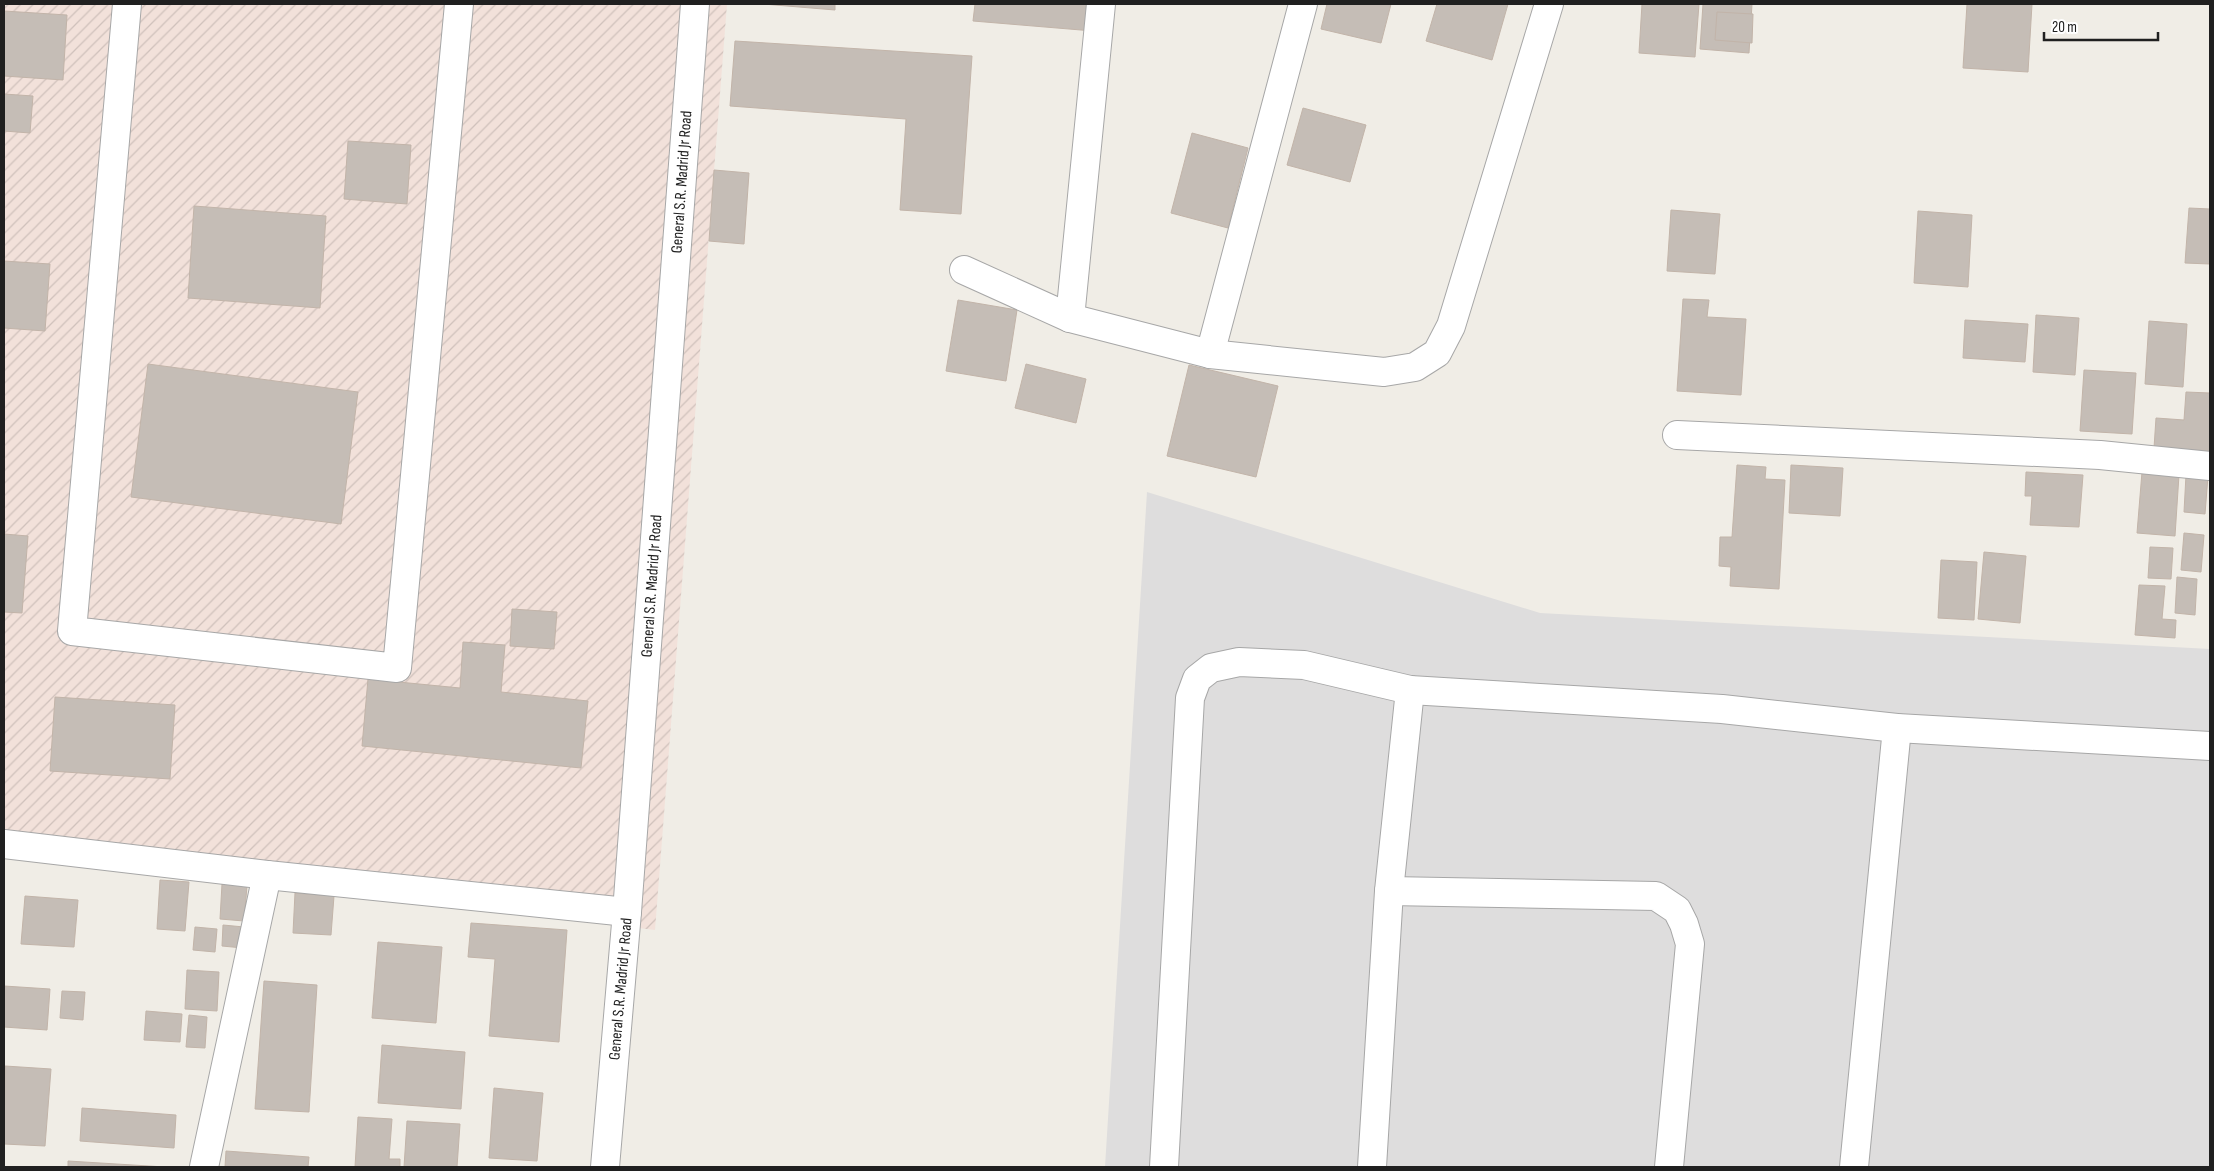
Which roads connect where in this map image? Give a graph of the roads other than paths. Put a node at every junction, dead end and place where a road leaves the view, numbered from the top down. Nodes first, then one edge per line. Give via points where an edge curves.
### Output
1 (127, 4) edge
2 (459, 4) edge
3 (695, 4) edge
4 (1101, 4) edge
5 (1303, 4) edge
6 (1549, 4) edge
7 (964, 270) dead end
8 (1070, 318) junction
9 (1210, 354) junction
10 (1676, 435) dead end
11 (2210, 466) edge
12 (1410, 690) junction
13 (1896, 728) junction
14 (2210, 746) edge
15 (4, 844) edge
16 (266, 875) junction
17 (1389, 891) junction
18 (627, 912) junction
19 (204, 1167) edge
20 (605, 1167) edge
21 (1164, 1167) edge
22 (1372, 1167) edge
23 (1669, 1167) edge
24 (1854, 1167) edge

1 - 2 street via 72,631 398,668
3 - 18 street, General S.R. Madrid Jr Road
4 - 8 street
5 - 9 street
6 - 9 street via 1451,326 1437,353 1415,367 1384,372
7 - 8 street
8 - 9 street
10 - 11 street via 2100,454
12 - 13 street via 1722,709
12 - 17 street
12 - 21 street via 1304,665 1240,662 1211,668 1197,679 1190,698
13 - 14 street
13 - 24 street
15 - 16 street
16 - 18 street
16 - 19 street
17 - 22 street
17 - 23 street via 1656,896 1677,910 1690,944
18 - 20 street, General S.R. Madrid Jr Road

